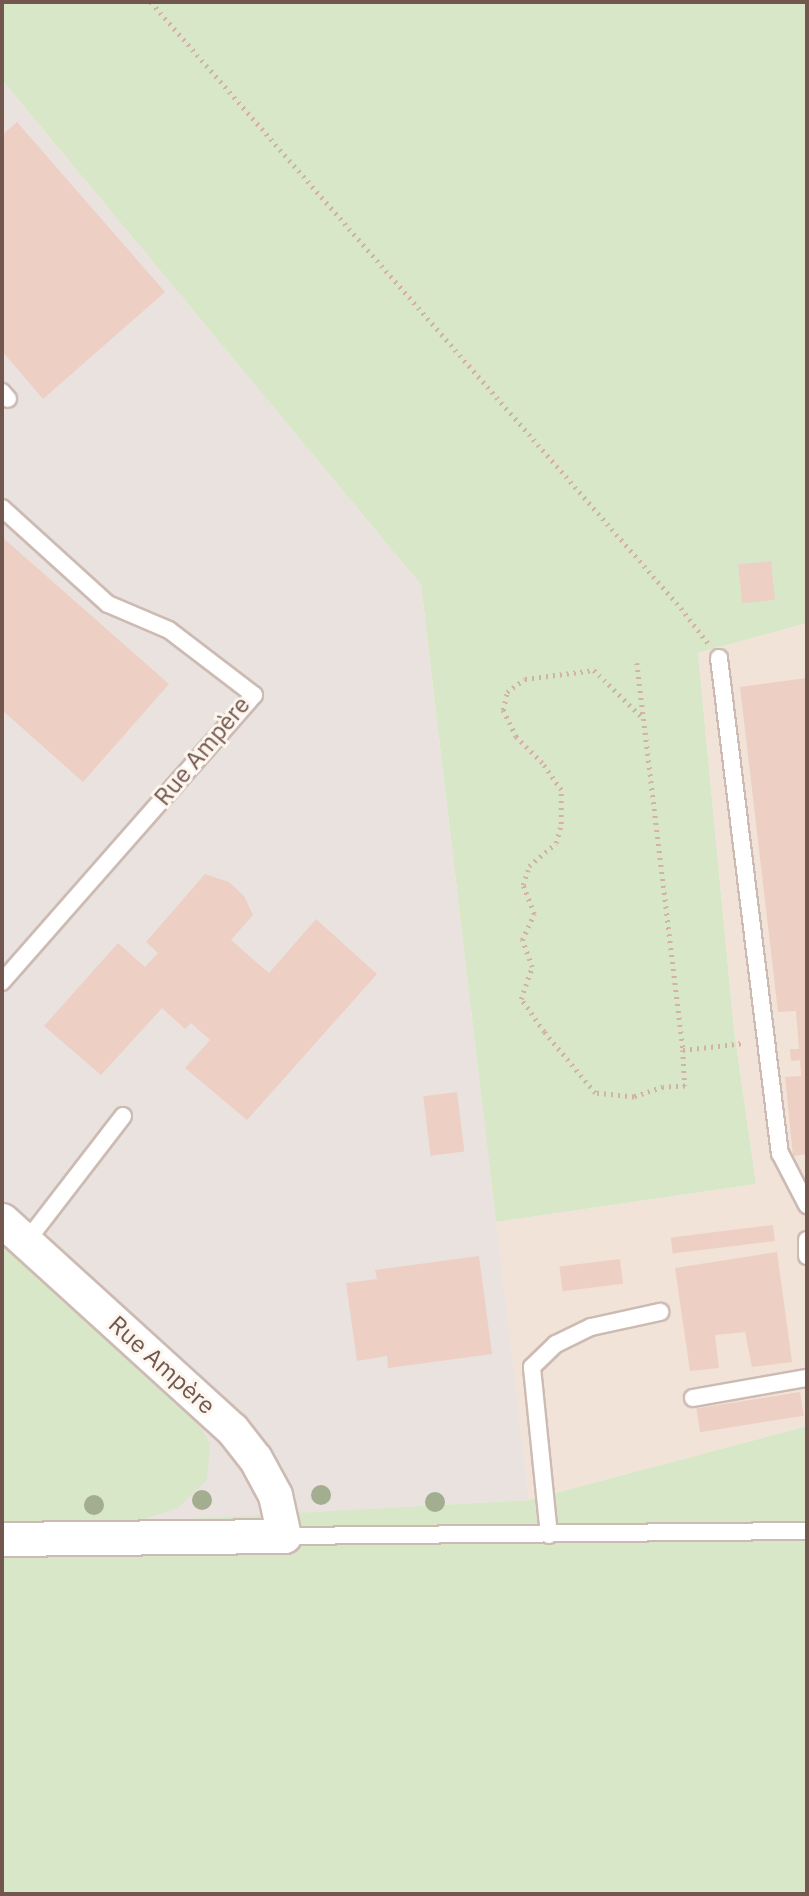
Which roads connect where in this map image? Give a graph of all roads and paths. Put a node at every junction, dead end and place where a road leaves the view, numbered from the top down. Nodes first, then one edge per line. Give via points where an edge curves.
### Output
1 (151, 2) edge
2 (2, 508) edge
3 (719, 658) joint
4 (637, 663) dead end
5 (643, 718) junction
6 (2, 982) edge
7 (766, 1041) junction
8 (682, 1050) junction
9 (123, 1115) dead end
10 (807, 1205) edge
11 (14, 1231) edge
12 (807, 1240) edge
13 (807, 1256) edge
14 (660, 1312) dead end
15 (807, 1378) edge
16 (693, 1398) dead end
17 (807, 1531) edge
18 (549, 1535) junction
19 (284, 1536) junction
20 (2, 1539) edge

1 - 3 path via 672,597
2 - 6 lane, Rue Ampère via 108,604 169,629 254,695
3 - 7 lane
4 - 5 path
5 - 8 path
5 - 8 path via 594,670 525,679 507,692 503,710 516,737 561,790 556,843 529,866 523,885 534,914 522,940 532,967 521,999 595,1093 634,1097 663,1087 685,1086
7 - 8 path
7 - 10 lane via 780,1153
9 - 11 lane
11 - 19 street, Rue Ampère via 232,1429 275,1495
12 - 13 lane
14 - 18 lane via 591,1327 556,1344 532,1367
15 - 16 lane
17 - 18 lane
18 - 19 lane
19 - 20 street

